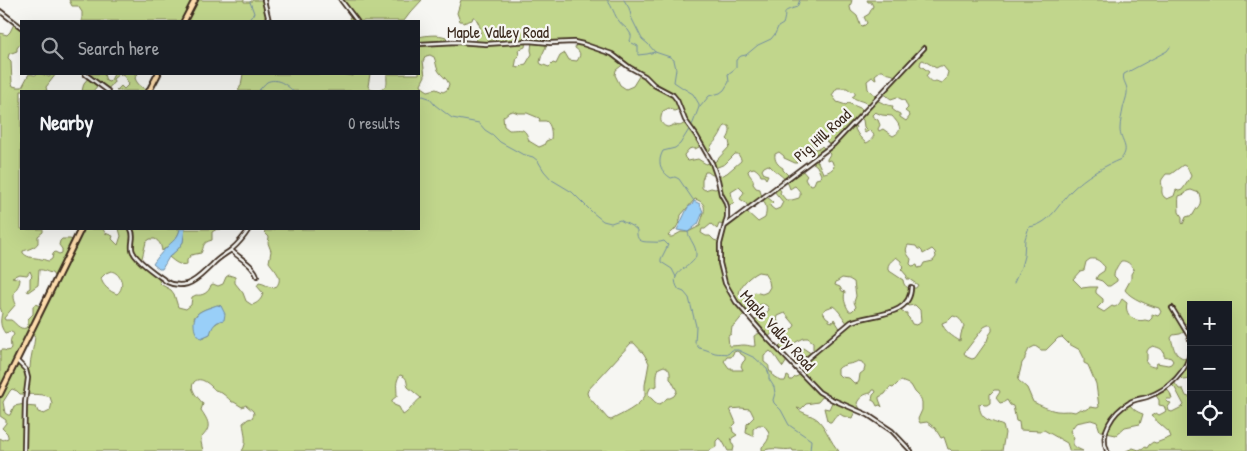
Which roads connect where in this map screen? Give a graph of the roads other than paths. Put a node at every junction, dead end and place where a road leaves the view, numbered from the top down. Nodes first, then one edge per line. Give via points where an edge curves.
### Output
1 (196, 0) edge
2 (264, 0) edge
3 (341, 0) edge
4 (0, 11) edge
5 (185, 20) edge
6 (270, 20) edge
7 (356, 20) edge
8 (20, 26) edge
9 (420, 44) edge
10 (924, 48) dead end
11 (86, 75) edge
12 (157, 75) edge
13 (107, 90) edge
14 (150, 90) edge
15 (724, 227) junction
16 (81, 230) edge
17 (131, 230) edge
18 (248, 230) edge
19 (231, 250) junction
20 (257, 276) dead end
21 (911, 287) dead end
22 (1172, 308) dead end
23 (1187, 333) edge
24 (17, 361) junction
25 (1187, 363) edge
26 (796, 368) junction
27 (0, 394) edge
28 (24, 451) edge
29 (910, 451) edge
30 (1107, 451) edge

1 - 5 main road
2 - 6 street
3 - 7 street
4 - 8 street
9 - 15 street, Maple Valley Road via 574,42 612,54 677,100 685,120 715,170 727,206
10 - 15 street, Pig Hill Road via 834,144
11 - 13 street
12 - 14 main road
15 - 26 street, Maple Valley Road via 719,256 726,285 745,314
16 - 24 main road
17 - 19 street via 134,255 175,285 192,282
18 - 19 street
19 - 20 street
21 - 26 street via 901,307 852,322
22 - 23 street
24 - 27 main road
24 - 28 street via 28,374
25 - 30 street via 1177,378 1165,388 1131,401 1118,412 1106,429
26 - 29 street, Maple Valley Road via 823,395 868,415 892,431

